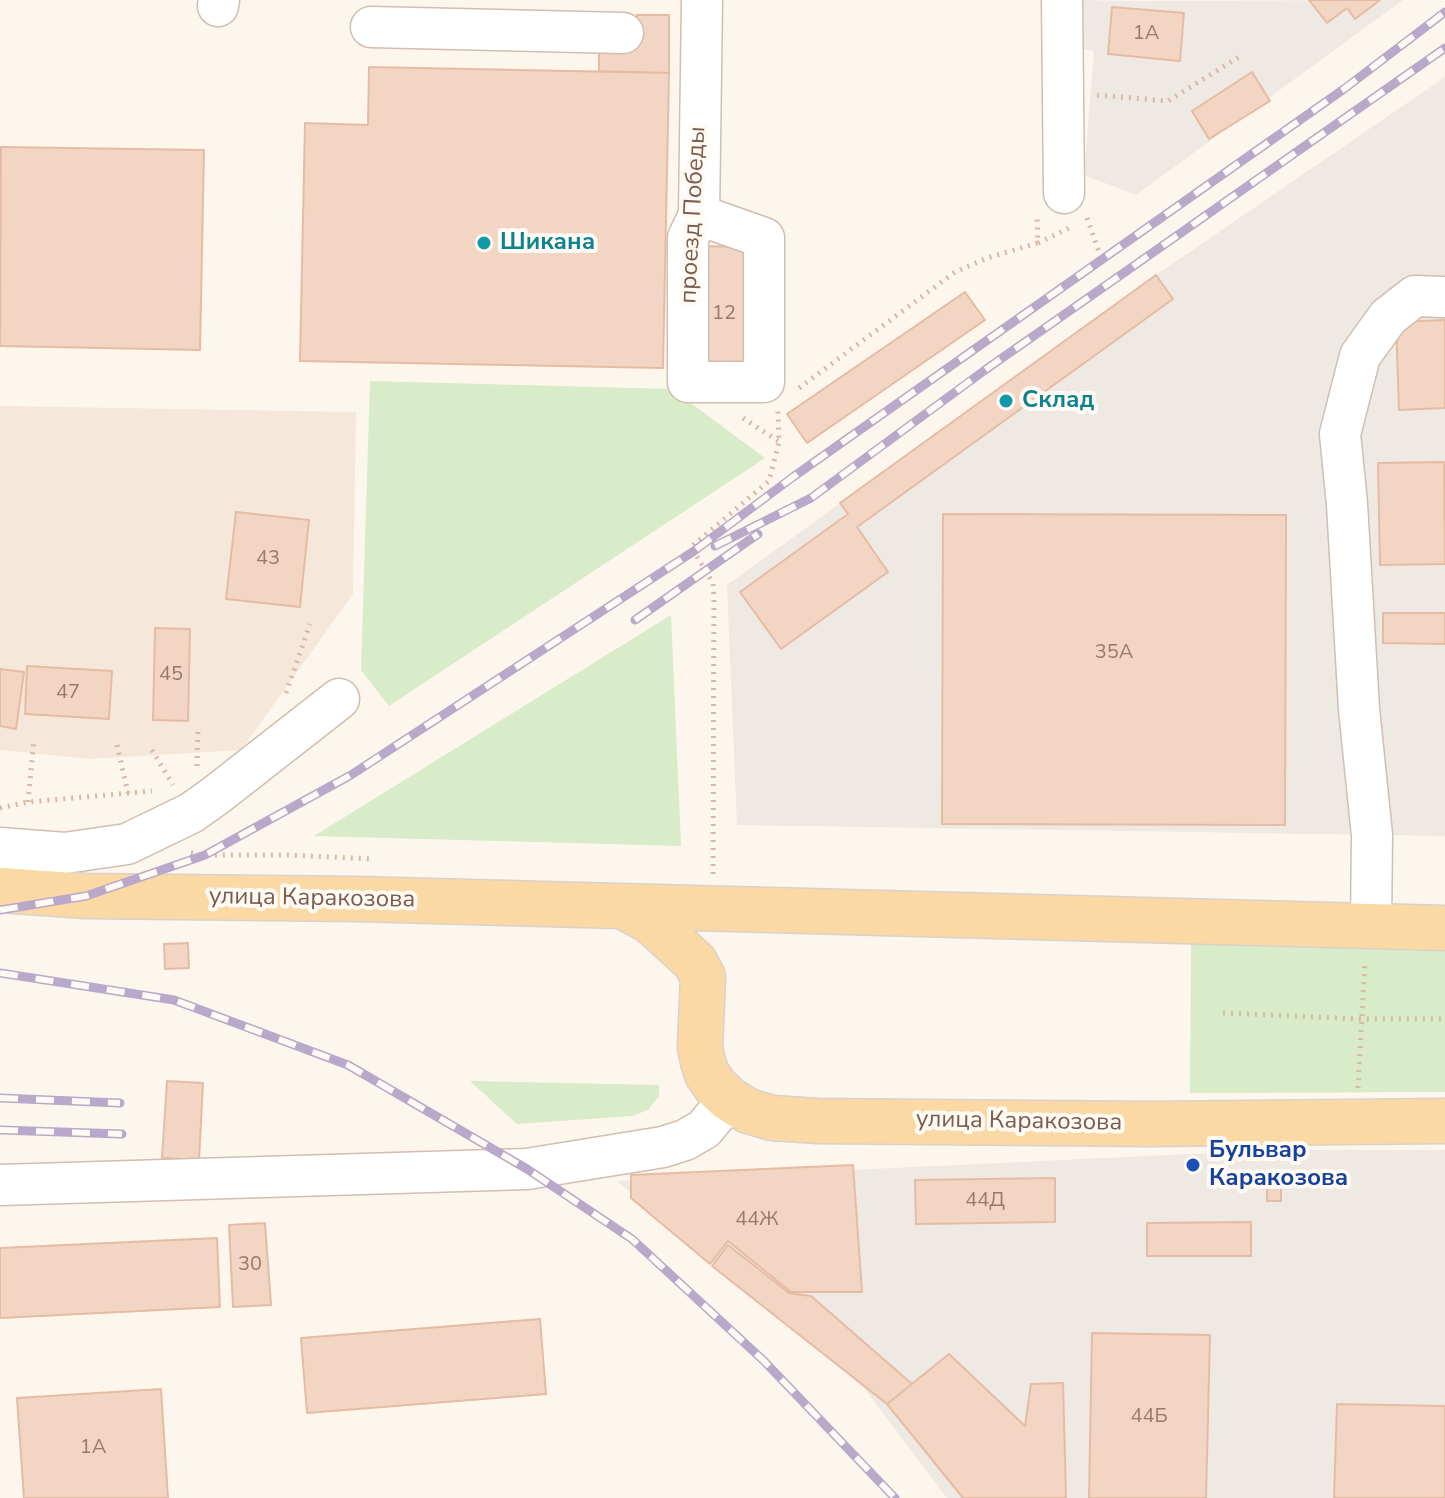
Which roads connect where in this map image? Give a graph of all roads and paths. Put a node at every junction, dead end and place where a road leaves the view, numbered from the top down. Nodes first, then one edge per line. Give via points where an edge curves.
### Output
1 (702, 0) edge
2 (1062, 0) edge
3 (506, 15) edge
4 (371, 27) dead end
5 (623, 33) dead end
6 (1239, 57) dead end
7 (1063, 91) junction
8 (1063, 209) junction
9 (699, 215) junction
10 (1038, 243) junction
11 (1445, 297) edge
12 (790, 395) dead end
13 (777, 405) dead end
14 (310, 624) dead end
15 (339, 699) dead end
16 (34, 739) dead end
17 (117, 745) dead end
18 (280, 745) junction
19 (175, 788) dead end
20 (128, 793) junction
21 (28, 802) junction
22 (0, 808) edge
23 (0, 848) edge
24 (189, 853) dead end
25 (383, 859) dead end
26 (713, 876) dead end
27 (0, 890) edge
28 (624, 907) junction
29 (782, 911) junction
30 (1445, 928) edge
31 (1369, 938) junction
32 (703, 977) junction
33 (1223, 1013) dead end
34 (1362, 1019) junction
35 (1445, 1019) edge
36 (1358, 1093) dead end
37 (729, 1099) junction
38 (1445, 1121) edge
39 (0, 1185) edge

1 - 9 lane, проезд Победы
2 - 7 lane
3 - 4 lane
3 - 5 lane
6 - 7 path via 1168,101
7 - 8 lane
8 - 10 path
8 - 10 path
9 - 9 lane, проезд Победы via 764,238 764,382 688,382 688,238
10 - 12 path via 955,272
11 - 31 lane via 1415,296 1388,317 1360,356 1340,434 1372,835
13 - 26 path via 779,442 769,481 691,547 713,583 714,597
14 - 18 path via 277,722
15 - 18 lane
16 - 21 path
17 - 20 path
18 - 23 lane via 191,813 127,844 65,853
19 - 20 path
20 - 21 path
21 - 22 path
24 - 25 path
27 - 28 main road, улица Каракозова
28 - 29 main road, улица Каракозова
28 - 32 main road, улица Каракозова via 684,950
29 - 31 main road, улица Каракозова
29 - 32 main road, улица Каракозова via 726,938
30 - 31 main road, улица Каракозова
31 - 34 path
32 - 37 main road, улица Каракозова via 700,1047 707,1074
33 - 34 path
34 - 35 path
34 - 36 path
37 - 38 main road, улица Каракозова via 772,1118 818,1121
37 - 39 lane via 704,1129 685,1140 527,1169

